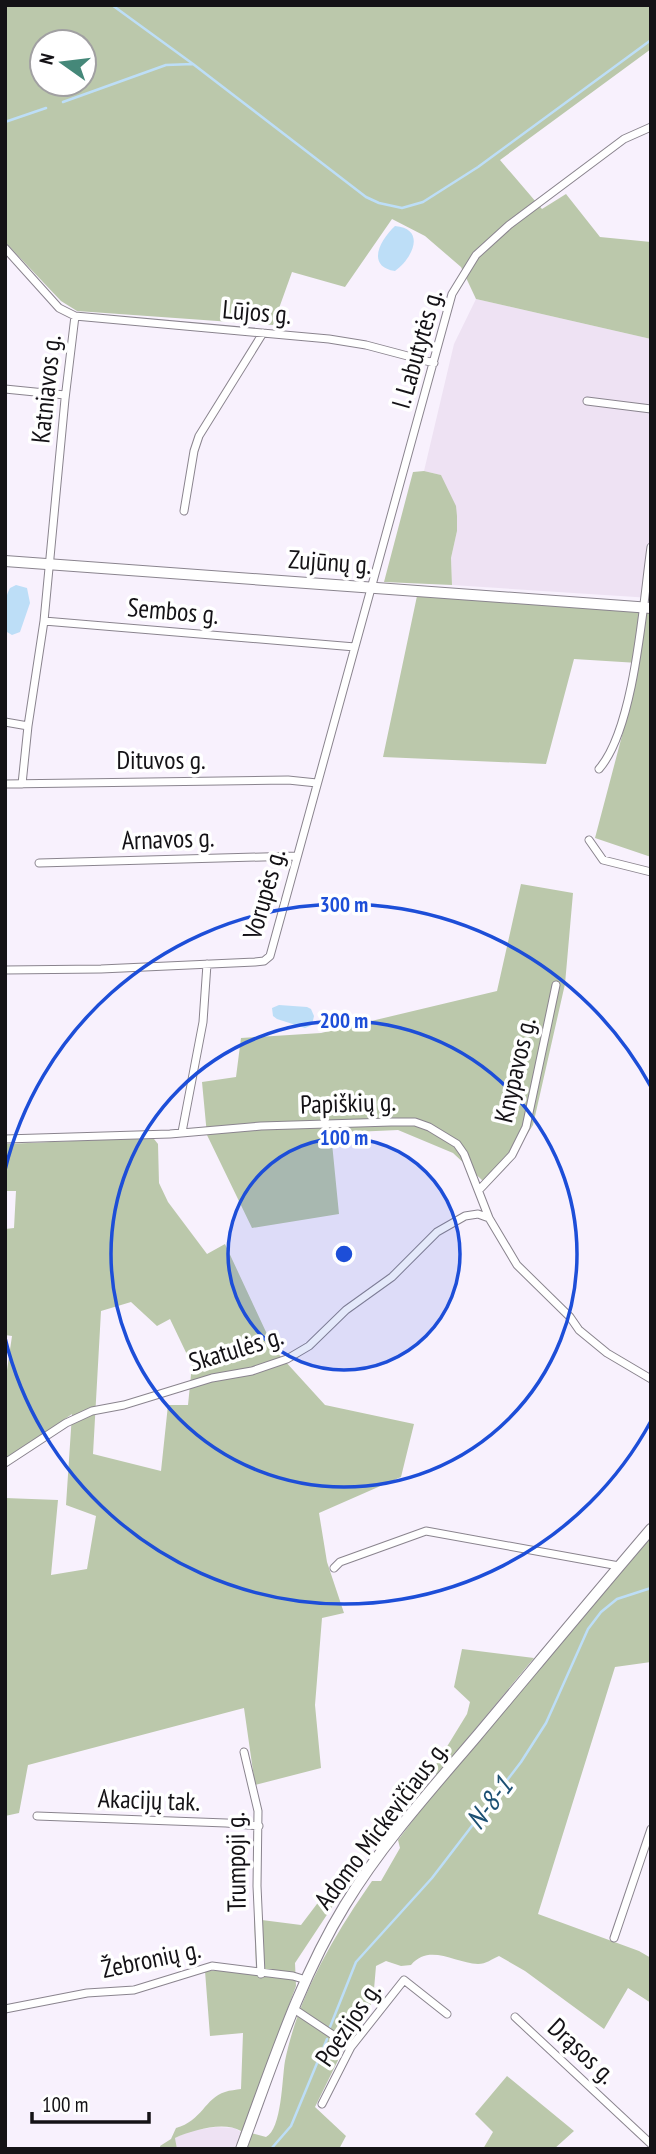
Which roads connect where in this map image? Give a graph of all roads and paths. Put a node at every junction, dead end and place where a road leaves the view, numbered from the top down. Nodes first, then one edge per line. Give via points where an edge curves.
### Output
1 (651, 127) edge
2 (5, 248) edge
3 (75, 316) junction
4 (263, 333) junction
5 (434, 363) junction
6 (5, 389) edge
7 (65, 395) junction
8 (587, 401) dead end
9 (651, 409) edge
10 (184, 512) dead end
11 (651, 547) edge
12 (5, 561) edge
13 (49, 565) junction
14 (372, 588) junction
15 (647, 608) edge
16 (44, 621) junction
17 (355, 647) junction
18 (5, 722) edge
19 (28, 726) junction
20 (599, 769) dead end
21 (5, 783) edge
22 (317, 783) junction
23 (22, 784) junction
24 (589, 840) dead end
25 (298, 856) junction
26 (39, 863) dead end
27 (651, 872) edge
28 (207, 964) junction
29 (5, 970) edge
30 (556, 985) dead end
31 (182, 1132) junction
32 (5, 1139) edge
33 (479, 1190) junction
34 (489, 1218) junction
35 (651, 1379) edge
36 (5, 1462) edge
37 (651, 1529) edge
38 (619, 1566) junction
39 (334, 1568) dead end
40 (244, 1752) dead end
41 (37, 1816) dead end
42 (259, 1826) junction
43 (651, 1829) edge
44 (614, 1938) dead end
45 (261, 1974) junction
46 (306, 1980) junction
47 (5, 2009) edge
48 (294, 2009) junction
49 (447, 2014) dead end
50 (515, 2017) dead end
51 (351, 2047) junction
52 (323, 2104) dead end
53 (651, 2144) edge
54 (241, 2149) edge

1 - 5 street, I. Labutytės g. via 624,139 569,179 476,255 452,294
2 - 3 street, Katniavos g. via 59,309
3 - 4 street, Lūjos g.
3 - 7 street, Katniavos g.
4 - 5 street, Lūjos g. via 366,345
4 - 10 street via 199,436
5 - 14 street, I. Labutytės g.
6 - 7 street
7 - 13 street, Katniavos g.
8 - 9 street
11 - 15 street
12 - 13 main road, Zujūnų g.
13 - 14 main road, Zujūnų g.
13 - 16 street
14 - 15 main road, Zujūnų g.
14 - 17 street, Vorupės g.
15 - 20 street via 622,722
16 - 17 street, Sembos g.
16 - 19 street
17 - 22 street, Vorupės g.
18 - 19 street
19 - 23 street
21 - 23 street, Dituvos g.
22 - 23 street, Dituvos g.
22 - 25 street, Vorupės g.
24 - 27 street via 603,860
25 - 26 street, Arnavos g.
25 - 28 street, Vorupės g. via 270,956 264,961
28 - 29 street, Vorupės g.
28 - 31 street via 203,1022
30 - 33 street, Knypavos g. via 526,1126 512,1155
31 - 32 street, Papiškių g.
31 - 33 street, Papiškių g. via 415,1122 457,1144
33 - 34 street, Papiškių g.
34 - 35 street, Papiškių g. via 517,1265 579,1330
34 - 36 street, Skatulės g. via 466,1216 437,1232 392,1278 287,1359 92,1411
37 - 38 main road, Adomo Mickevičiaus g.
38 - 39 street via 426,1531
38 - 46 main road, Adomo Mickevičiaus g. via 386,1846 345,1904
40 - 42 street, Trumpoji g.
41 - 42 street, Akacijų tak.
42 - 45 street, Trumpoji g.
43 - 44 street
45 - 46 street, Žebronių g.
45 - 47 street, Žebronių g. via 212,1966 134,1990 87,1993
46 - 48 main road, Adomo Mickevičiaus g.
48 - 51 street
48 - 54 main road, Adomo Mickevičiaus g.
49 - 51 street, Poezijos g. via 404,1980
50 - 53 street, Drąsos g.
51 - 52 street, Poezijos g.

